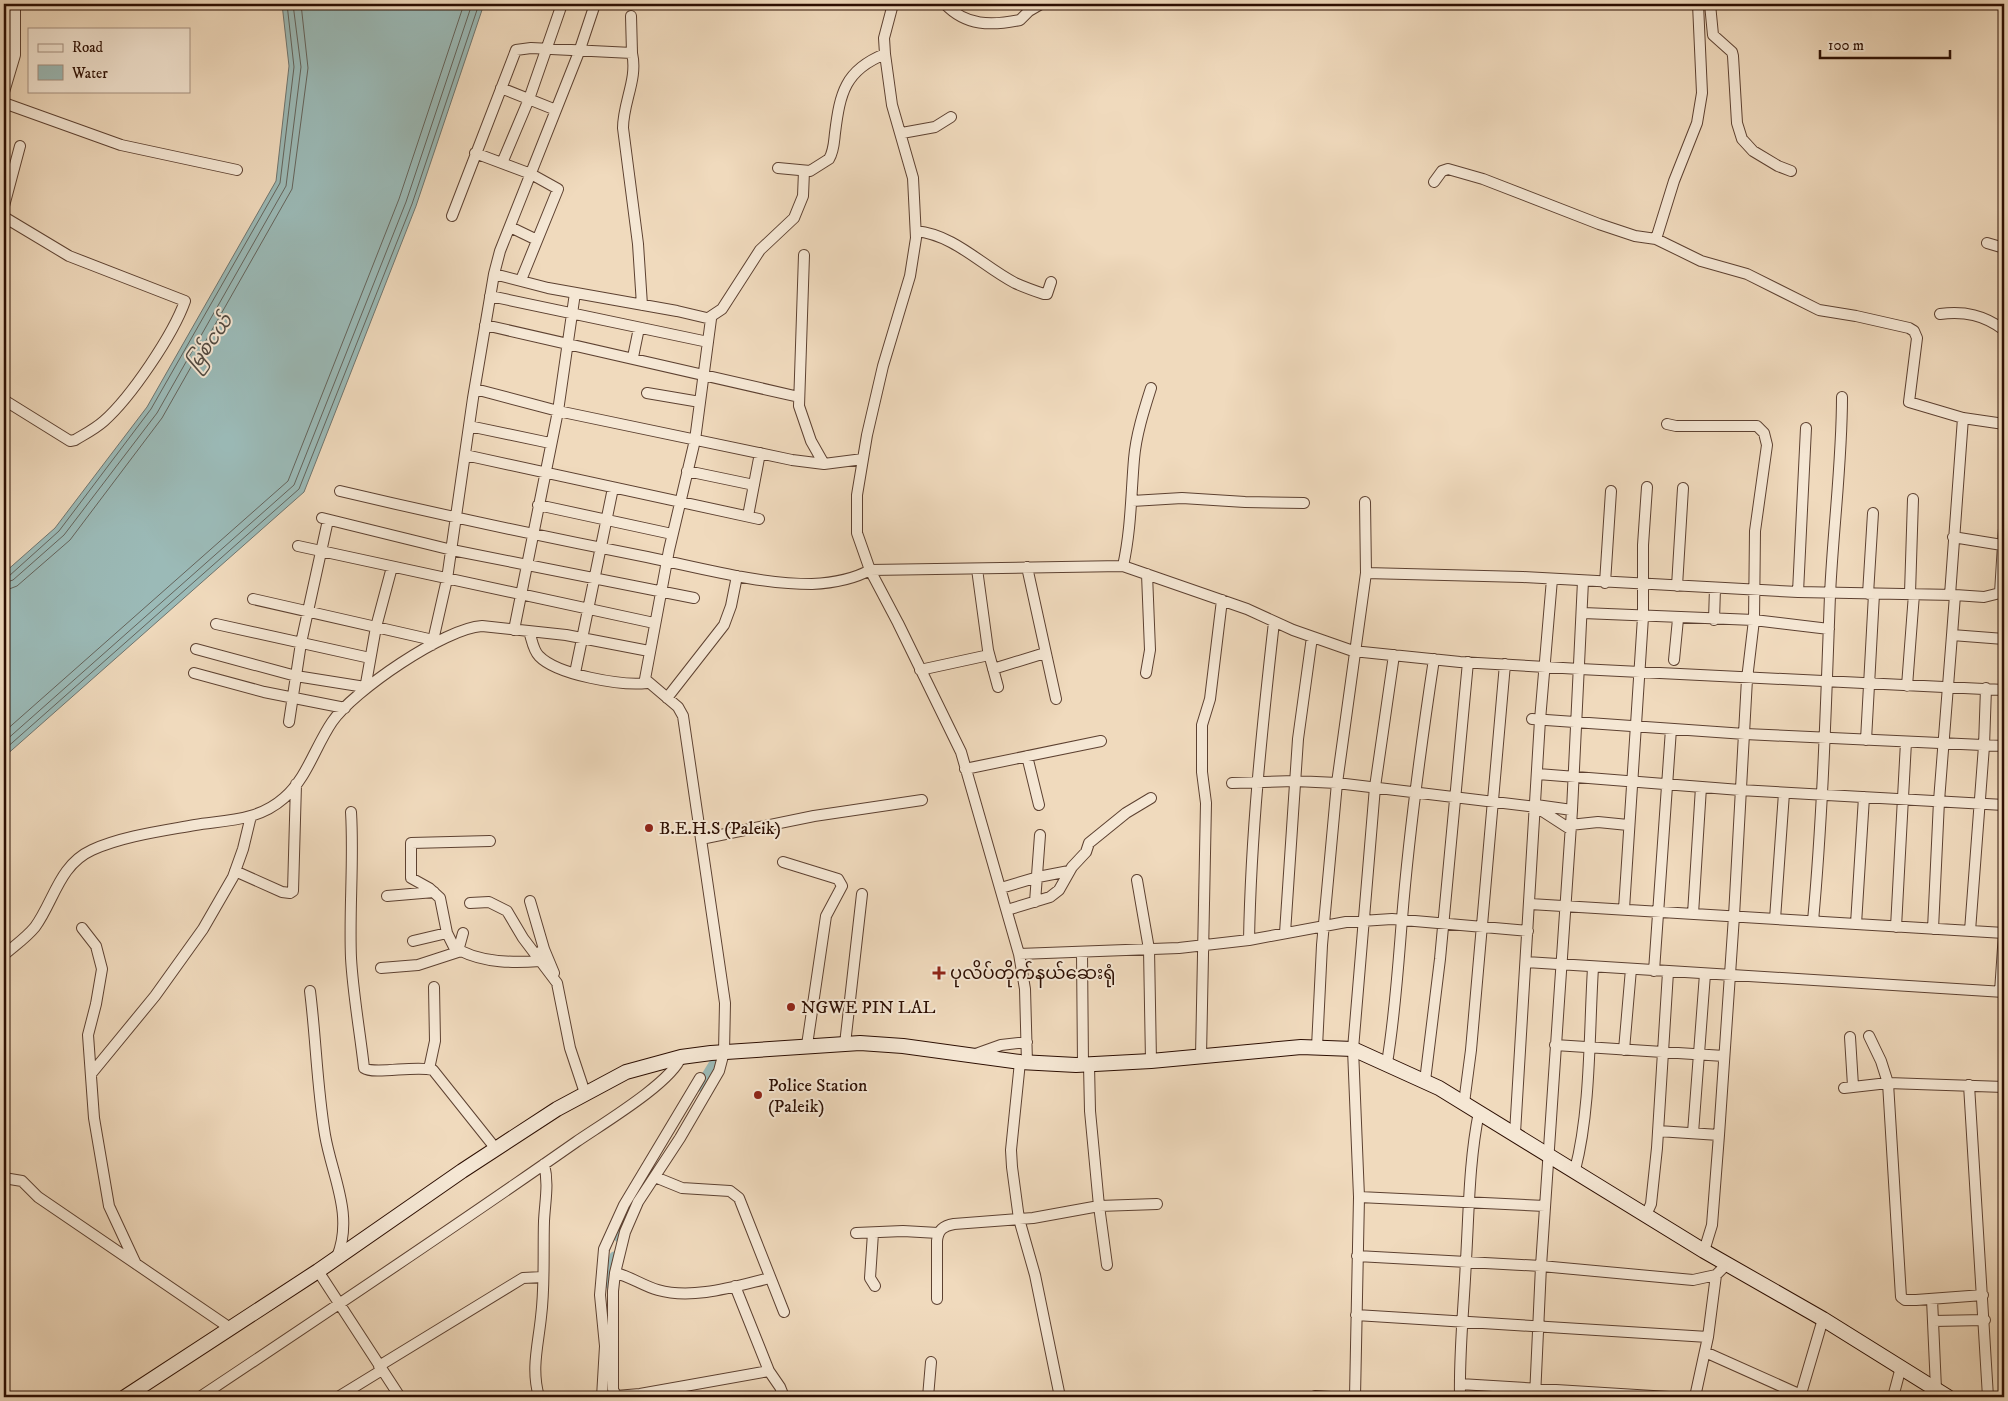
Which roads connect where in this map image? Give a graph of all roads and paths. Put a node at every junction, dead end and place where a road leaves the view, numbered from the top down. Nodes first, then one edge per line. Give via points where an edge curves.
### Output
1 (15, 4) edge
2 (562, 4) edge
3 (595, 4) edge
4 (893, 4) edge
5 (945, 4) edge
6 (1041, 4) edge
7 (1698, 4) edge
8 (1710, 4) edge
9 (631, 16) dead end
10 (548, 49) junction
11 (579, 52) junction
12 (632, 53) junction
13 (885, 54) junction
14 (501, 88) junction
15 (4, 92) edge
16 (529, 100) junction
17 (4, 103) edge
18 (556, 110) junction
19 (951, 117) dead end
20 (902, 133) junction
21 (20, 146) dead end
22 (475, 153) junction
23 (502, 164) junction
24 (778, 168) dead end
25 (237, 170) dead end
26 (804, 170) junction
27 (1791, 170) dead end
28 (531, 174) junction
29 (1434, 182) dead end
30 (4, 206) edge
31 (452, 216) dead end
32 (4, 217) edge
33 (510, 227) junction
34 (916, 231) junction
35 (1656, 239) junction
36 (537, 240) junction
37 (1987, 243) dead end
38 (2004, 248) edge
39 (804, 256) dead end
40 (494, 274) junction
41 (521, 280) junction
42 (1051, 282) dead end
43 (575, 293) junction
44 (490, 296) junction
45 (642, 305) junction
46 (572, 314) junction
47 (1940, 314) dead end
48 (710, 317) junction
49 (485, 325) junction
50 (639, 328) junction
51 (2004, 330) edge
52 (708, 342) junction
53 (568, 343) junction
54 (633, 357) junction
55 (703, 373) junction
56 (1152, 388) dead end
57 (475, 389) junction
58 (648, 392) dead end
59 (799, 397) junction
60 (1842, 397) dead end
61 (4, 400) edge
62 (700, 402) junction
63 (558, 411) junction
64 (1963, 418) junction
65 (1667, 424) dead end
66 (2004, 424) edge
67 (469, 426) junction
68 (1806, 428) dead end
69 (694, 440) junction
70 (550, 443) junction
71 (760, 454) junction
72 (465, 455) junction
73 (863, 459) junction
74 (824, 464) junction
75 (687, 471) junction
76 (544, 473) junction
77 (754, 485) junction
78 (1647, 487) dead end
79 (612, 488) junction
80 (1683, 488) dead end
81 (340, 491) dead end
82 (1611, 491) dead end
83 (1912, 499) dead end
84 (1132, 501) junction
85 (680, 502) junction
86 (1365, 502) dead end
87 (1304, 503) dead end
88 (538, 505) junction
89 (1873, 513) dead end
90 (748, 516) junction
91 (456, 518) junction
92 (606, 518) junction
93 (759, 519) dead end
94 (2004, 528) edge
95 (533, 534) junction
96 (672, 534) junction
97 (1953, 537) junction
98 (2002, 545) junction
99 (298, 546) dead end
100 (600, 548) junction
101 (452, 550) junction
102 (321, 552) junction
103 (667, 561) junction
104 (526, 566) junction
105 (1123, 566) junction
106 (392, 567) junction
107 (1027, 568) junction
108 (977, 569) junction
109 (870, 570) junction
110 (1366, 573) junction
111 (1147, 574) junction
112 (737, 576) junction
113 (448, 578) junction
114 (594, 579) junction
115 (1552, 579) junction
116 (1583, 581) junction
117 (1605, 583) junction
118 (1642, 585) junction
119 (1677, 586) junction
120 (1716, 588) junction
121 (1755, 589) junction
122 (660, 592) junction
123 (1798, 592) junction
124 (1830, 592) junction
125 (2002, 592) edge
126 (1871, 594) junction
127 (1912, 594) junction
128 (521, 595) junction
129 (1952, 595) junction
130 (694, 598) dead end
131 (253, 599) dead end
132 (1222, 600) junction
133 (588, 609) junction
134 (308, 612) junction
135 (1583, 613) junction
136 (1642, 617) junction
137 (1678, 619) junction
138 (1714, 620) junction
139 (1754, 620) junction
140 (1274, 622) junction
141 (654, 623) junction
142 (216, 624) dead end
143 (376, 627) junction
144 (1829, 629) junction
145 (514, 630) junction
146 (530, 631) junction
147 (1952, 635) junction
148 (1312, 637) junction
149 (582, 638) junction
150 (2004, 639) edge
151 (432, 642) junction
152 (301, 643) junction
153 (196, 649) dead end
154 (649, 651) junction
155 (1353, 651) junction
156 (1045, 653) junction
157 (989, 655) junction
158 (1394, 655) junction
159 (370, 658) junction
160 (1434, 659) junction
161 (1674, 660) dead end
162 (1468, 662) junction
163 (1505, 664) junction
164 (1545, 666) junction
165 (993, 668) junction
166 (1580, 669) junction
167 (920, 670) junction
168 (194, 673) dead end
169 (575, 673) junction
170 (1146, 673) dead end
171 (1638, 673) junction
172 (296, 676) junction
173 (1747, 679) junction
174 (1827, 682) junction
175 (647, 683) junction
176 (1868, 684) junction
177 (1907, 686) junction
178 (998, 687) dead end
179 (1948, 687) junction
180 (365, 688) junction
181 (1986, 688) junction
182 (2004, 690) edge
183 (293, 698) junction
184 (667, 698) junction
185 (1056, 699) dead end
186 (345, 708) junction
187 (1536, 719) junction
188 (289, 722) dead end
189 (1576, 723) junction
190 (1634, 727) junction
191 (1671, 729) junction
192 (1745, 734) junction
193 (1825, 738) junction
194 (1866, 740) junction
195 (1101, 741) dead end
196 (1906, 742) junction
197 (1944, 744) junction
198 (1984, 746) junction
199 (2004, 746) edge
200 (1027, 756) junction
201 (964, 769) junction
202 (1538, 774) junction
203 (1572, 777) junction
204 (1295, 781) junction
205 (1256, 782) junction
206 (1630, 782) junction
207 (1232, 783) dead end
208 (1336, 783) junction
209 (296, 784) junction
210 (1667, 784) junction
211 (1375, 787) junction
212 (1701, 787) junction
213 (1740, 790) junction
214 (1784, 793) junction
215 (1417, 794) junction
216 (1822, 795) junction
217 (1864, 797) junction
218 (1151, 798) dead end
219 (1455, 799) junction
220 (1902, 799) junction
221 (922, 800) dead end
222 (1939, 801) junction
223 (1493, 803) junction
224 (1980, 804) junction
225 (2004, 805) edge
226 (1039, 806) dead end
227 (1536, 806) junction
228 (1572, 810) junction
229 (350, 812) dead end
230 (251, 816) junction
231 (1628, 825) junction
232 (1570, 827) junction
233 (1040, 835) dead end
234 (701, 839) junction
235 (490, 841) dead end
236 (783, 862) dead end
237 (235, 871) junction
238 (1069, 871) junction
239 (1038, 876) junction
240 (1137, 880) dead end
241 (1000, 888) junction
242 (428, 890) junction
243 (862, 894) dead end
244 (386, 896) dead end
245 (530, 901) dead end
246 (1036, 902) junction
247 (470, 903) dead end
248 (1530, 904) junction
249 (1565, 906) junction
250 (1624, 909) junction
251 (1007, 910) junction
252 (1658, 911) junction
253 (1694, 914) junction
254 (1734, 916) junction
255 (1402, 919) junction
256 (1774, 919) junction
257 (1364, 921) junction
258 (1813, 921) junction
259 (1443, 923) junction
260 (1856, 924) junction
261 (1324, 926) junction
262 (1482, 927) junction
263 (1896, 927) junction
264 (82, 928) dead end
265 (1933, 929) junction
266 (1970, 930) junction
267 (1528, 931) junction
268 (447, 933) junction
269 (463, 933) dead end
270 (1285, 933) junction
271 (2004, 933) edge
272 (1249, 940) junction
273 (412, 941) dead end
274 (1204, 945) junction
275 (1149, 949) junction
276 (457, 951) junction
277 (1082, 952) junction
278 (1019, 954) junction
279 (4, 955) edge
280 (540, 955) junction
281 (1526, 962) junction
282 (1560, 965) junction
283 (381, 968) dead end
284 (1593, 968) junction
285 (1630, 969) junction
286 (1654, 970) junction
287 (1668, 972) junction
288 (1705, 974) junction
289 (1728, 975) junction
290 (434, 987) dead end
291 (310, 991) dead end
292 (2002, 992) edge
293 (1869, 1036) dead end
294 (1850, 1037) dead end
295 (1027, 1042) junction
296 (846, 1044) junction
297 (807, 1045) junction
298 (1555, 1045) junction
299 (1316, 1046) junction
300 (1588, 1048) junction
301 (1354, 1049) junction
302 (1624, 1050) junction
303 (724, 1052) junction
304 (1664, 1053) junction
305 (972, 1055) junction
306 (1699, 1055) junction
307 (1201, 1056) junction
308 (1724, 1056) junction
309 (682, 1057) junction
310 (1151, 1061) junction
311 (1024, 1062) junction
312 (1387, 1063) junction
313 (1086, 1065) junction
314 (429, 1069) junction
315 (91, 1074) junction
316 (700, 1078) dead end
317 (1425, 1081) junction
318 (1888, 1083) junction
319 (1969, 1085) junction
320 (2004, 1087) edge
321 (585, 1093) junction
322 (1464, 1103) junction
323 (1479, 1112) junction
324 (1658, 1131) junction
325 (1693, 1133) junction
326 (1515, 1134) junction
327 (1719, 1135) junction
328 (496, 1149) junction
329 (1548, 1153) junction
330 (544, 1164) junction
331 (1575, 1170) junction
332 (655, 1177) junction
333 (4, 1179) edge
334 (1359, 1197) junction
335 (1468, 1201) junction
336 (1157, 1204) dead end
337 (1099, 1206) junction
338 (1545, 1206) junction
339 (1646, 1215) junction
340 (1019, 1219) junction
341 (856, 1233) dead end
342 (873, 1233) junction
343 (938, 1233) junction
344 (1704, 1251) junction
345 (1357, 1256) junction
346 (337, 1258) junction
347 (1466, 1262) junction
348 (136, 1264) junction
349 (1727, 1264) junction
350 (1107, 1265) dead end
351 (1541, 1266) junction
352 (318, 1271) junction
353 (615, 1273) junction
354 (1716, 1275) junction
355 (543, 1277) junction
356 (770, 1278) junction
357 (735, 1286) junction
358 (875, 1286) dead end
359 (1983, 1295) junction
360 (607, 1298) junction
361 (937, 1299) dead end
362 (1932, 1299) junction
363 (339, 1305) junction
364 (784, 1312) dead end
365 (1356, 1315) junction
366 (1823, 1319) junction
367 (1985, 1320) junction
368 (1933, 1321) junction
369 (1461, 1322) junction
370 (1538, 1327) junction
371 (230, 1328) junction
372 (1708, 1337) junction
373 (1704, 1352) junction
374 (930, 1362) dead end
375 (1901, 1367) junction
376 (381, 1368) junction
377 (769, 1371) junction
378 (1460, 1384) junction
379 (1936, 1389) junction
380 (679, 1392) edge
381 (1536, 1393) edge
382 (609, 1395) edge
383 (129, 1396) edge
384 (1315, 1396) edge
385 (1800, 1396) edge
386 (200, 1397) edge
387 (338, 1397) edge
388 (400, 1397) edge
389 (538, 1397) edge
390 (784, 1397) edge
391 (928, 1397) edge
392 (1060, 1397) edge
393 (1331, 1397) edge
394 (1355, 1397) edge
395 (1460, 1397) edge
396 (1669, 1397) edge
397 (1695, 1397) edge
398 (1893, 1397) edge
399 (1948, 1397) edge
400 (1988, 1397) edge

1 - 15 street via 15,55
2 - 10 street
3 - 11 street
4 - 13 street via 884,38
5 - 6 street via 972,22 1018,21
7 - 35 street via 1702,93 1697,123
8 - 27 street via 1712,35 1733,56 1736,123 1742,139 1753,151
9 - 12 street
10 - 11 street
10 - 14 street via 518,48
10 - 16 street
11 - 12 street
11 - 18 street
12 - 45 street via 634,68 623,128 638,244
13 - 20 street via 892,104
13 - 26 street via 872,59 847,81 839,101 831,157 814,170
14 - 16 street
14 - 22 street
16 - 18 street
16 - 23 street
17 - 25 street via 120,145
18 - 28 street
19 - 20 street via 935,127
20 - 34 street via 913,178
21 - 30 street
22 - 23 street
22 - 31 street
23 - 28 street
24 - 26 street
26 - 48 street via 803,196 794,218 760,250 722,309
28 - 33 street
28 - 36 street via 558,189
29 - 35 street via 1442,171 1448,169 1634,236
32 - 61 street via 70,256 185,300 165,339 132,388 105,420 75,440 70,442
33 - 36 street
33 - 40 street
34 - 42 street via 930,232 951,242 1015,283 1044,294 1047,294
34 - 73 street via 910,276 883,366
35 - 64 street via 1701,261 1767,283 1819,310 1872,319 1914,331 1917,338 1909,402
36 - 41 street
37 - 38 street
39 - 59 street
40 - 41 street
40 - 44 street
41 - 43 street
43 - 45 street
43 - 46 street
44 - 46 street
44 - 49 street
45 - 48 street
46 - 50 street
46 - 53 street
47 - 51 street via 1979,315
48 - 52 street
49 - 53 street
49 - 57 street
50 - 52 street
50 - 54 street
52 - 55 street
53 - 54 street
53 - 63 street
54 - 55 street
55 - 59 street
55 - 62 street
56 - 84 street via 1134,456
57 - 63 street
57 - 67 street
58 - 62 street
59 - 74 street via 803,418
60 - 124 street
62 - 69 street
63 - 69 street
63 - 70 street
64 - 66 street
64 - 97 street
65 - 121 street via 1748,425 1757,426 1764,433 1767,445 1755,532
67 - 70 street
67 - 72 street
68 - 123 street
69 - 71 street
69 - 75 street
70 - 76 street
71 - 74 street
71 - 77 street
72 - 76 street
72 - 91 street
73 - 74 street
73 - 109 street via 856,525
75 - 77 street
75 - 85 street
76 - 79 street
76 - 88 street
77 - 90 street
78 - 118 street
79 - 85 street
79 - 92 street
80 - 119 street
81 - 91 street
82 - 117 street
83 - 127 street
84 - 87 street via 1182,498
84 - 105 street
85 - 90 street
85 - 96 street
86 - 110 street
88 - 92 street
88 - 95 street
89 - 126 street
90 - 93 street
91 - 95 street
91 - 101 street
92 - 96 street
92 - 100 street
94 - 98 street
95 - 100 street
95 - 104 street
96 - 103 street
97 - 98 street
97 - 129 street
98 - 125 street
99 - 102 street
100 - 103 street
100 - 114 street
101 - 102 street via 325,519
101 - 104 street
101 - 113 street
102 - 106 street
102 - 134 street
103 - 112 street
103 - 122 street
104 - 114 street
104 - 128 street
105 - 107 street
105 - 111 street
106 - 113 street
106 - 143 street
107 - 108 street
107 - 156 street
108 - 109 street
108 - 157 street
109 - 112 street via 856,578 816,584
109 - 167 street
110 - 115 street
110 - 155 street
111 - 132 street
111 - 170 street via 1150,650
112 - 184 street via 724,625
113 - 128 street
113 - 151 street
114 - 122 street
114 - 133 street
115 - 116 street
115 - 164 street
116 - 117 street
116 - 135 street
117 - 118 street
118 - 119 street
118 - 136 street
119 - 120 street
120 - 121 street
120 - 138 street
121 - 123 street
121 - 139 street
122 - 130 street
122 - 141 street
123 - 124 street
124 - 126 street
124 - 144 street
125 - 129 street via 1984,597
126 - 127 street
126 - 176 street
127 - 129 street
127 - 177 street
128 - 133 street
128 - 145 street
129 - 147 street
131 - 134 street
132 - 140 street
132 - 274 street via 1215,667 1201,736 1206,803
133 - 141 street
133 - 149 street
134 - 143 street
134 - 152 street
135 - 136 street
135 - 166 street
136 - 137 street
136 - 171 street
137 - 138 street
137 - 161 street
138 - 139 street
139 - 144 street
139 - 173 street
140 - 148 street
140 - 205 street
141 - 154 street
142 - 152 street
143 - 151 street
143 - 159 street
144 - 174 street
145 - 146 street
145 - 151 street via 473,626
146 - 149 street
146 - 169 street via 534,650 539,656 564,671
147 - 150 street
147 - 179 street
148 - 155 street
148 - 204 street via 1300,712
149 - 154 street
149 - 169 street
151 - 180 street
152 - 159 street
152 - 172 street
153 - 172 street
154 - 175 street
155 - 158 street
155 - 208 street
156 - 165 street
156 - 185 street
157 - 165 street
157 - 167 street
158 - 160 street
158 - 211 street
159 - 180 street
160 - 162 street
160 - 215 street
162 - 163 street
162 - 219 street
163 - 164 street
163 - 223 street
164 - 166 street
164 - 187 street
165 - 178 street
166 - 171 street
166 - 189 street
167 - 201 street via 955,740
168 - 183 street
169 - 175 street via 624,683
171 - 173 street
171 - 190 street
172 - 180 street
172 - 183 street
173 - 174 street
173 - 192 street
174 - 176 street
174 - 193 street
175 - 184 street
176 - 177 street
176 - 194 street
177 - 179 street
179 - 181 street
179 - 197 street
180 - 186 street
181 - 182 street
181 - 198 street
183 - 186 street
183 - 188 street
184 - 234 street via 683,716
186 - 209 street via 332,721 307,770
187 - 189 street
187 - 202 street
189 - 190 street
189 - 203 street
190 - 191 street
190 - 206 street
191 - 192 street
191 - 210 street
192 - 193 street
192 - 213 street
193 - 194 street
193 - 216 street
194 - 196 street
195 - 200 street
196 - 197 street
196 - 220 street
197 - 198 street
197 - 222 street
198 - 199 street
198 - 224 street
200 - 201 street
200 - 226 street
201 - 241 street
202 - 203 street
202 - 227 street
203 - 206 street
203 - 228 street
204 - 205 street
204 - 208 street
204 - 270 street
205 - 207 street
205 - 272 street
206 - 210 street
206 - 231 street
208 - 211 street
208 - 261 street
209 - 230 street via 282,800
209 - 237 street via 292,891 282,892
210 - 212 street
210 - 252 street
211 - 215 street
211 - 257 street
212 - 213 street
212 - 253 street
213 - 214 street
213 - 254 street
214 - 216 street
214 - 256 street
215 - 219 street
215 - 255 street
216 - 217 street
216 - 258 street
217 - 220 street
217 - 260 street
218 - 238 street via 1126,812 1089,843 1081,859
219 - 223 street
219 - 259 street
220 - 222 street
220 - 263 street
221 - 234 street via 814,816
222 - 224 street
222 - 265 street
223 - 227 street
223 - 262 street
224 - 225 street
224 - 266 street
227 - 228 street
227 - 232 street
227 - 248 street
228 - 232 street
229 - 314 street via 353,863 351,960 364,1068
230 - 237 street
230 - 279 street via 120,840 90,851 71,865 56,885 36,926
231 - 232 street via 1598,822
231 - 250 street
232 - 249 street
233 - 239 street
234 - 303 street via 725,1003
235 - 242 street via 412,842 411,878
236 - 297 street via 838,879 842,886 826,916
237 - 315 street via 203,929
238 - 239 street
238 - 246 street via 1059,890
239 - 241 street
239 - 246 street
240 - 275 street
241 - 251 street
242 - 244 street
242 - 268 street via 442,904
243 - 296 street
245 - 280 street
246 - 251 street
247 - 280 street via 489,902 507,911
248 - 249 street
248 - 267 street
249 - 250 street
249 - 282 street
250 - 252 street
251 - 278 street
252 - 253 street
252 - 286 street
253 - 254 street
254 - 256 street
254 - 289 street
255 - 257 street
255 - 259 street
255 - 312 street via 1399,973
256 - 258 street
257 - 261 street
257 - 301 street
258 - 260 street
259 - 262 street
259 - 317 street
260 - 263 street
261 - 270 street
261 - 299 street
262 - 267 street
262 - 322 street
263 - 265 street
264 - 315 street via 96,946 102,969 88,1035
265 - 266 street
266 - 271 street
267 - 281 street
268 - 273 street
268 - 276 street
269 - 276 street
270 - 272 street
271 - 292 street
272 - 274 street
274 - 275 street
274 - 307 street
275 - 277 street
275 - 310 street
276 - 280 street via 488,959
276 - 283 street via 418,965
277 - 278 street
277 - 313 street
278 - 295 street via 1025,989
280 - 321 street via 558,987 570,1048
281 - 282 street
281 - 326 street
282 - 284 street
282 - 298 street
284 - 285 street
284 - 300 street
285 - 286 street
285 - 302 street
286 - 287 street
287 - 288 street
287 - 304 street
288 - 289 street
288 - 306 street
289 - 292 street
289 - 308 street
290 - 314 street via 435,1041
291 - 346 street via 325,1134 344,1219 343,1242
293 - 318 street
294 - 318 street via 1848,1087
295 - 305 street via 1001,1045
295 - 311 street
296 - 297 street
296 - 305 street via 902,1046
297 - 303 street
298 - 300 street
298 - 329 street
299 - 301 street
299 - 307 street
300 - 302 street
300 - 331 street via 1581,1149
301 - 312 street
301 - 334 street
302 - 304 street
303 - 309 street
303 - 332 street via 720,1071
304 - 306 street
304 - 324 street
305 - 311 street
306 - 308 street
306 - 325 street
307 - 310 street
308 - 327 street
309 - 321 street via 638,1068
309 - 330 street via 674,1070
310 - 313 street
311 - 313 street
311 - 340 street via 1010,1150
312 - 317 street
313 - 337 street
314 - 328 street
315 - 348 street via 108,1206
316 - 360 street via 612,1230 604,1249
317 - 322 street
318 - 319 street
318 - 362 street via 1901,1297 1905,1300
319 - 320 street
319 - 359 street
321 - 328 street
322 - 323 street
323 - 326 street
323 - 335 street
324 - 325 street
324 - 339 street via 1651,1204
325 - 327 street
326 - 329 street
327 - 344 street via 1712,1225
328 - 346 street
329 - 331 street
329 - 338 street
330 - 355 street via 548,1181
330 - 363 street
331 - 339 street
332 - 353 street via 638,1202 625,1232
332 - 356 street via 682,1188 721,1190 740,1198
333 - 348 street via 22,1181 38,1198
334 - 335 street
334 - 345 street
335 - 338 street
335 - 347 street
336 - 337 street
337 - 340 street
337 - 350 street
338 - 351 street
339 - 344 street
340 - 343 street via 954,1224
340 - 392 street via 1035,1275
341 - 342 street
342 - 343 street
342 - 358 street via 870,1278
343 - 361 street
344 - 349 street
345 - 347 street
345 - 365 street
346 - 352 street
347 - 351 street
347 - 369 street
348 - 371 street
349 - 354 street
349 - 366 street
351 - 354 street via 1693,1280
351 - 370 street
352 - 363 street
352 - 371 street
353 - 357 street via 659,1290 694,1292
353 - 360 street
354 - 372 street
355 - 376 street via 523,1278
355 - 389 street via 541,1320 534,1360
356 - 357 street
356 - 364 street
357 - 377 street
359 - 362 street
359 - 367 street
360 - 382 street
360 - 382 street via 605,1346
362 - 368 street
363 - 376 street
363 - 386 street
365 - 369 street
365 - 394 street
366 - 375 street
366 - 385 street
367 - 368 street
367 - 400 street
368 - 379 street
369 - 370 street
369 - 378 street
370 - 372 street
370 - 381 street
371 - 383 street
372 - 373 street
373 - 385 street
373 - 397 street
374 - 391 street
375 - 379 street
375 - 398 street
376 - 387 street
376 - 388 street
377 - 380 street
377 - 390 street
378 - 381 street
378 - 395 street
379 - 399 street
380 - 382 street
381 - 396 street
384 - 393 street

